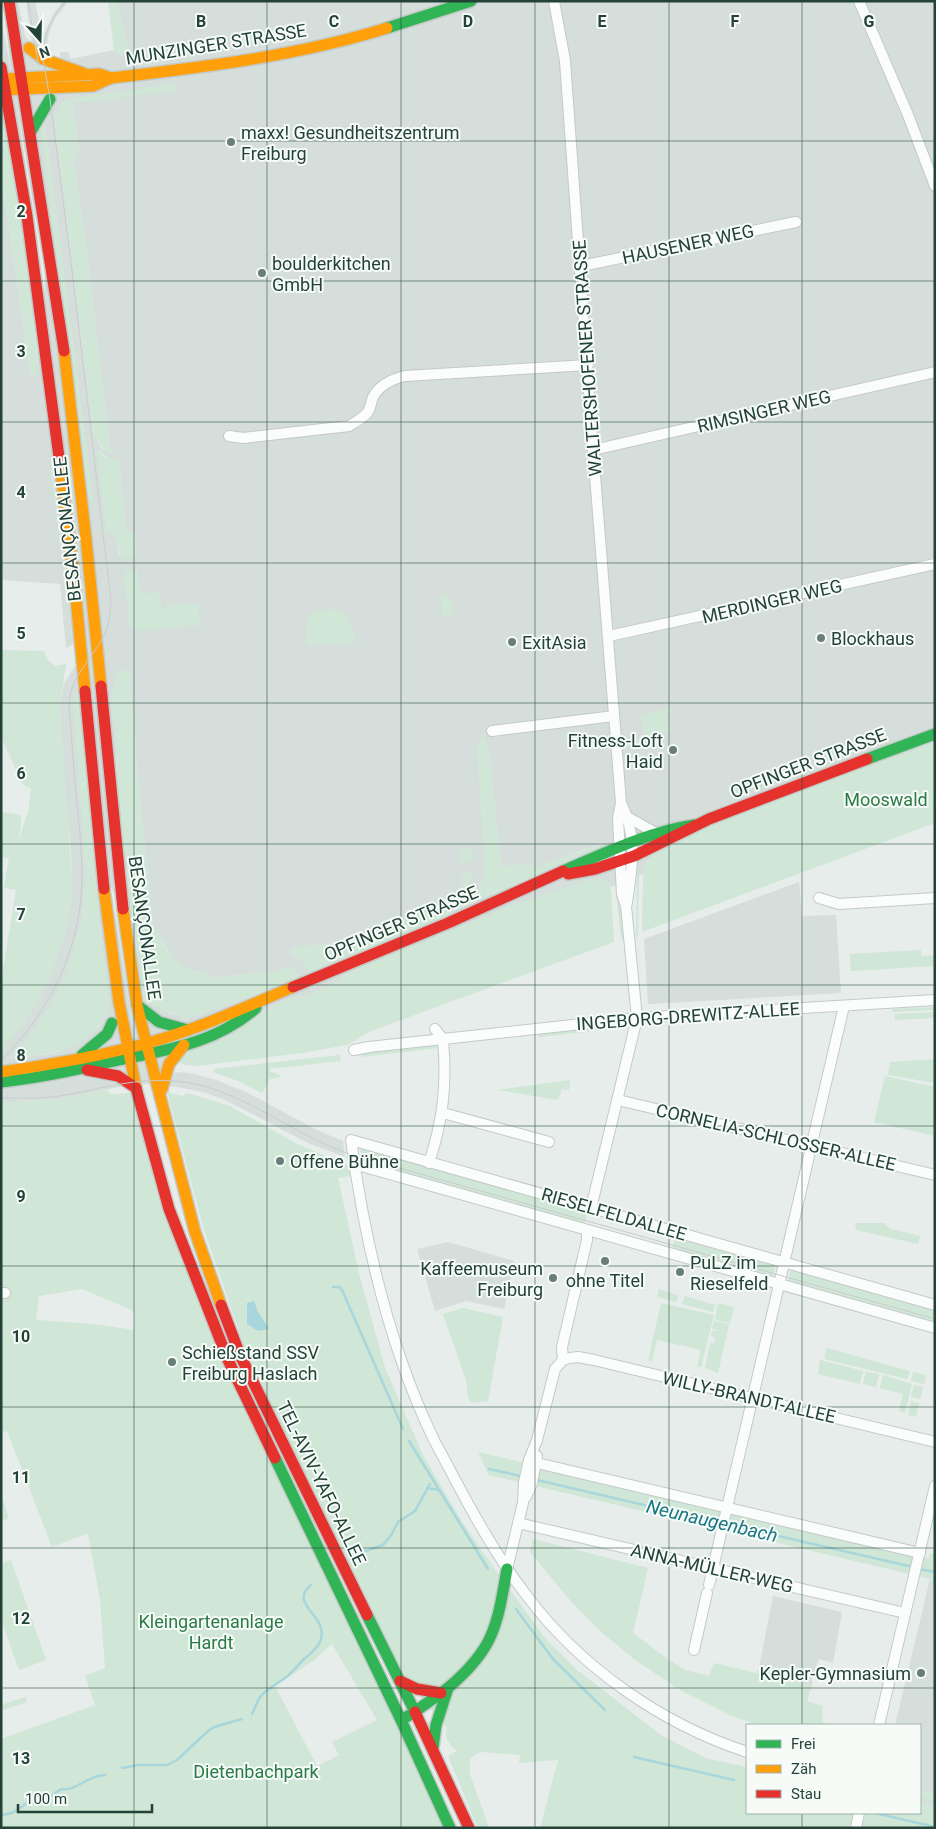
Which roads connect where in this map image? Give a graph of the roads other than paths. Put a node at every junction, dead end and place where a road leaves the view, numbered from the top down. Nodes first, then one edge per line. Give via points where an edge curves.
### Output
1 (9, 1) edge
2 (471, 1) edge
3 (554, 1) edge
4 (859, 1) edge
5 (14, 30) junction
6 (88, 74) junction
7 (21, 78) junction
8 (111, 78) junction
9 (3, 81) edge
10 (57, 89) junction
11 (23, 90) junction
12 (1, 111) edge
13 (11, 120) junction
14 (30, 132) junction
15 (935, 186) edge
16 (796, 222) dead end
17 (581, 266) junction
18 (588, 365) junction
19 (935, 372) edge
20 (229, 436) dead end
21 (593, 450) junction
22 (935, 564) edge
23 (609, 636) junction
24 (614, 716) junction
25 (492, 730) dead end
26 (935, 734) edge
27 (621, 804) junction
28 (629, 818) junction
29 (694, 825) junction
30 (651, 831) junction
31 (632, 842) junction
32 (619, 847) junction
33 (632, 857) junction
34 (620, 862) junction
35 (554, 876) junction
36 (819, 898) dead end
37 (935, 898) edge
38 (626, 906) junction
39 (935, 1000) edge
40 (119, 1002) junction
41 (262, 1002) junction
42 (137, 1005) junction
43 (844, 1006) junction
44 (637, 1018) junction
45 (435, 1029) dead end
46 (189, 1030) junction
47 (442, 1039) junction
48 (146, 1042) junction
49 (184, 1045) junction
50 (127, 1046) junction
51 (354, 1050) dead end
52 (149, 1055) junction
53 (130, 1058) junction
54 (80, 1064) junction
55 (1, 1072) edge
56 (1, 1082) edge
57 (136, 1088) junction
58 (618, 1100) junction
59 (163, 1111) junction
60 (442, 1113) junction
61 (549, 1142) dead end
62 (812, 1146) junction
63 (429, 1163) junction
64 (354, 1164) junction
65 (935, 1175) edge
66 (591, 1208) junction
67 (587, 1230) junction
68 (784, 1262) junction
69 (779, 1284) junction
70 (935, 1305) edge
71 (935, 1328) edge
72 (563, 1360) junction
73 (752, 1398) junction
74 (935, 1442) edge
75 (533, 1468) junction
76 (935, 1486) edge
77 (726, 1512) junction
78 (518, 1523) junction
79 (919, 1554) junction
80 (712, 1567) junction
81 (507, 1569) junction
82 (906, 1613) junction
83 (694, 1650) dead end
84 (400, 1681) junction
85 (444, 1695) junction
86 (415, 1712) junction
87 (401, 1720) junction
88 (879, 1724) edge
89 (433, 1748) junction
90 (746, 1752) edge
91 (859, 1814) edge
92 (450, 1828) edge
93 (469, 1828) edge
94 (856, 1828) edge

1 - 5 main road, BESANÇONALLEE
2 - 8 main road, MUNZINGER STRASSE via 326,44 224,63
3 - 17 street, WALTERSHOFENER STRASSE via 565,61
4 - 15 street
5 - 6 main road via 43,59
5 - 7 main road, BESANÇONALLEE
6 - 7 main road, MUNZINGER STRASSE
6 - 8 main road, MUNZINGER STRASSE
7 - 9 main road, MUNZINGER STRASSE
7 - 11 main road, BESANÇONALLEE
8 - 10 main road, MUNZINGER STRASSE via 93,86
9 - 11 main road, MUNZINGER STRASSE
9 - 13 main road, BESANÇONALLEE
10 - 11 main road, MUNZINGER STRASSE
10 - 14 main road
11 - 14 main road, BESANÇONALLEE
12 - 13 main road
13 - 40 main road, BESANÇONALLEE via 41,312 63,485 103,878
14 - 42 main road, BESANÇONALLEE via 66,367 121,892
16 - 17 street, HAUSENER WEG
17 - 18 street, WALTERSHOFENER STRASSE
18 - 20 street via 393,378 379,388 368,411 349,426 243,438
18 - 21 street, WALTERSHOFENER STRASSE
19 - 21 street, RIMSINGER WEG
21 - 23 street, WALTERSHOFENER STRASSE
22 - 23 street, MERDINGER WEG
23 - 24 street, WALTERSHOFENER STRASSE
24 - 25 street
24 - 27 street, WALTERSHOFENER STRASSE
26 - 29 main road, OPFINGER STRASSE
27 - 28 street, WALTERSHOFENER STRASSE
27 - 32 street, WALTERSHOFENER STRASSE
28 - 30 street, WALTERSHOFENER STRASSE
28 - 31 street, WALTERSHOFENER STRASSE
29 - 30 main road, OPFINGER STRASSE
29 - 33 main road, OPFINGER STRASSE
30 - 31 main road, OPFINGER STRASSE
31 - 32 main road, OPFINGER STRASSE
31 - 33 street, WALTERSHOFENER STRASSE
32 - 34 street, WALTERSHOFENER STRASSE
32 - 35 main road, OPFINGER STRASSE
33 - 34 main road, OPFINGER STRASSE
33 - 38 street, WALTERSHOFENER STRASSE
34 - 35 main road, OPFINGER STRASSE via 588,872
34 - 38 street, WALTERSHOFENER STRASSE
35 - 41 main road, OPFINGER STRASSE
36 - 37 street via 839,904
38 - 44 street
39 - 43 street, INGEBORG-DREWITZ-ALLEE
40 - 50 main road, BESANÇONALLEE
40 - 54 main road via 107,1034
41 - 46 main road, OPFINGER STRASSE
41 - 49 main road, OPFINGER STRASSE via 232,1028
42 - 46 main road via 159,1022
42 - 48 main road, BESANÇONALLEE
43 - 44 street, INGEBORG-DREWITZ-ALLEE
43 - 62 street
44 - 47 street, INGEBORG-DREWITZ-ALLEE
44 - 58 street
45 - 47 street
46 - 48 main road, OPFINGER STRASSE
47 - 51 street, INGEBORG-DREWITZ-ALLEE
47 - 60 street via 445,1069
48 - 50 main road, OPFINGER STRASSE
48 - 52 main road, BESANÇONALLEE
49 - 52 main road, OPFINGER STRASSE
49 - 59 main road via 169,1064 162,1089
50 - 53 main road, BESANÇONALLEE
50 - 54 main road, OPFINGER STRASSE
52 - 53 main road, OPFINGER STRASSE
52 - 59 main road, TEL-AVIV-YAFO-ALLEE
53 - 54 main road, OPFINGER STRASSE
53 - 57 main road, TEL-AVIV-YAFO-ALLEE
54 - 55 main road, OPFINGER STRASSE
54 - 56 main road, OPFINGER STRASSE via 49,1076
54 - 57 main road via 118,1076
57 - 87 main road, TEL-AVIV-YAFO-ALLEE via 170,1209 228,1360
58 - 62 street, CORNELIA-SCHLOSSER-ALLEE
58 - 66 street
59 - 84 main road, TEL-AVIV-YAFO-ALLEE via 197,1241 240,1355
60 - 61 street
60 - 63 street
62 - 65 street, CORNELIA-SCHLOSSER-ALLEE
62 - 68 street
63 - 64 street, RIESELFELDALLEE via 351,1140
63 - 66 street, RIESELFELDALLEE
64 - 67 street, RIESELFELDALLEE
64 - 81 street via 374,1266 391,1328 412,1385 434,1440
66 - 68 street, RIESELFELDALLEE
67 - 69 street, RIESELFELDALLEE
67 - 72 street via 562,1347
68 - 69 street
68 - 70 street, RIESELFELDALLEE
69 - 71 street, RIESELFELDALLEE
69 - 73 street
72 - 73 street, WILLY-BRANDT-ALLEE via 578,1357 594,1360
72 - 75 street via 553,1376
73 - 74 street, WILLY-BRANDT-ALLEE
73 - 77 street
75 - 77 street
75 - 78 street
76 - 79 street
77 - 79 street
77 - 80 street
78 - 80 street, ANNA-MÜLLER-WEG
78 - 81 street
79 - 82 street
80 - 82 street, ANNA-MÜLLER-WEG
80 - 83 street
81 - 85 main road via 492,1638
81 - 90 street via 549,1622 613,1681 697,1733
82 - 88 street
84 - 85 main road
84 - 86 main road, TEL-AVIV-YAFO-ALLEE
85 - 86 main road via 429,1713
85 - 89 main road
86 - 87 main road
86 - 89 main road, TEL-AVIV-YAFO-ALLEE
87 - 92 main road, TEL-AVIV-YAFO-ALLEE
89 - 93 main road, TEL-AVIV-YAFO-ALLEE
91 - 94 street

